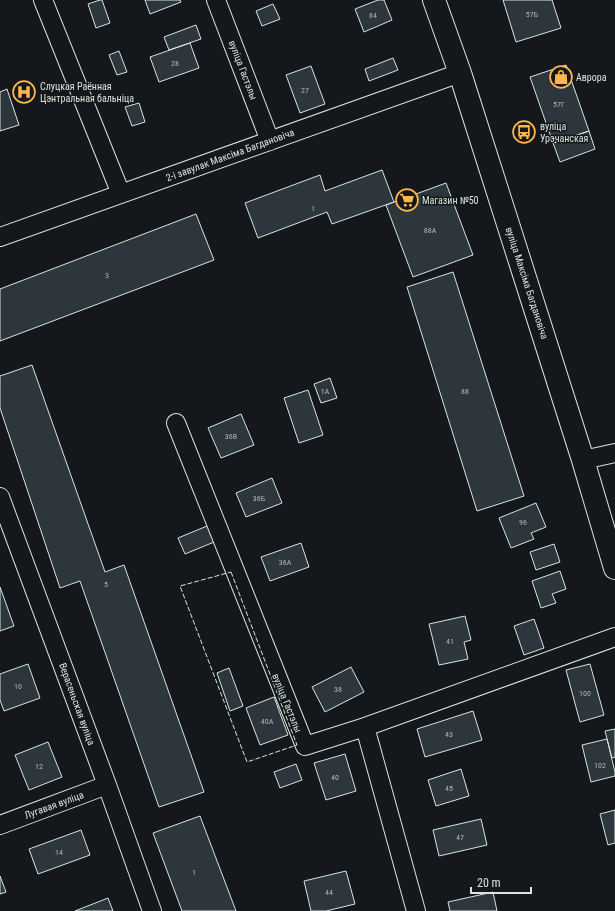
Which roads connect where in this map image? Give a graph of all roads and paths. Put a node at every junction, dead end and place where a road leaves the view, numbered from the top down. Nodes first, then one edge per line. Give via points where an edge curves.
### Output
1 (43, 0) edge
2 (216, 0) edge
3 (434, 0) edge
4 (460, 74) junction
5 (270, 141) junction
6 (121, 194) junction
7 (0, 237) edge
8 (176, 423) dead end
9 (615, 453) edge
10 (583, 460) junction
11 (0, 497) edge
12 (615, 568) edge
13 (615, 637) edge
14 (365, 727) junction
15 (107, 785) junction
16 (0, 825) edge
17 (152, 911) edge
18 (416, 911) edge

1 - 6 street
2 - 5 street, вуліца Гастэлы
3 - 4 main road, вуліца Максіма Багдановіча
4 - 5 street, 2-і завулак Максіма Багдановіча
4 - 10 main road, вуліца Максіма Багдановіча
5 - 6 street, 2-і завулак Максіма Багдановіча
6 - 7 street, 2-і завулак Максіма Багдановіча
8 - 14 street, вуліца Гастэлы via 304,746
9 - 10 street
10 - 12 main road, вуліца Максіма Багдановіча
11 - 15 street, Верасеньская вуліца
13 - 14 street
14 - 18 street
15 - 16 street, Лугавая вуліца
15 - 17 street, Верасеньская вуліца

